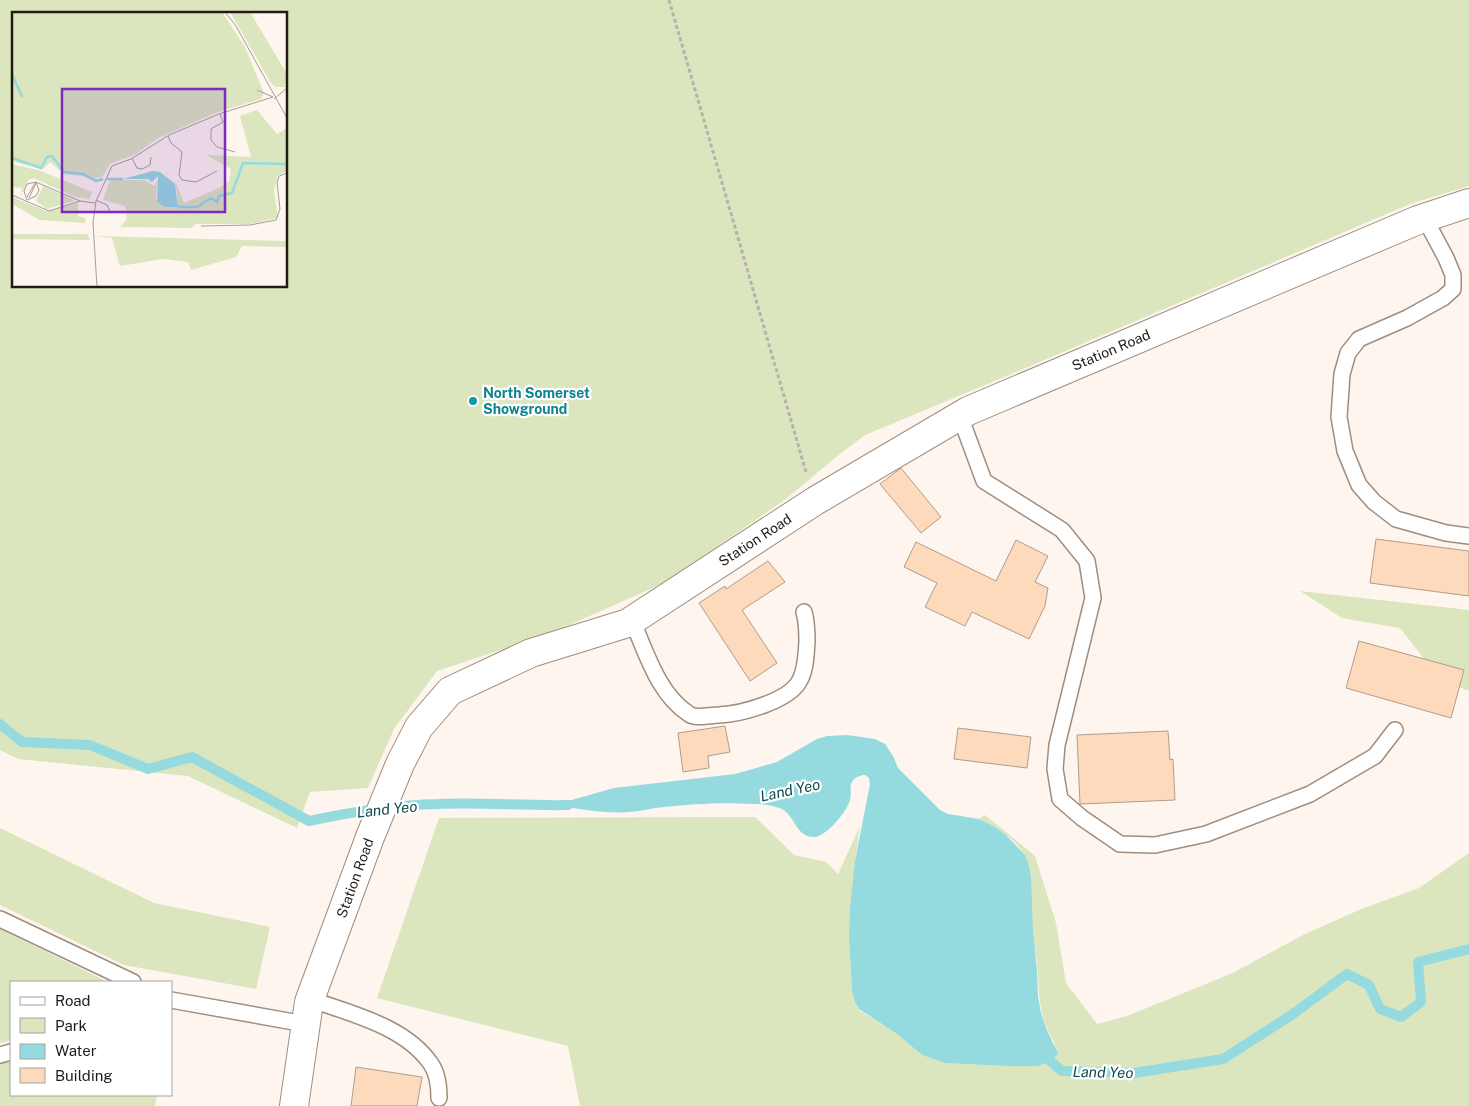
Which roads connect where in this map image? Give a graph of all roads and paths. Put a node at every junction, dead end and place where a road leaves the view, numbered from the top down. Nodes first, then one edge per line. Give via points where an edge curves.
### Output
1 (669, 0) edge
2 (1469, 203) edge
3 (1424, 218) junction
4 (960, 416) junction
5 (815, 501) junction
6 (1469, 536) edge
7 (804, 612) dead end
8 (632, 620) junction
9 (1395, 730) dead end
10 (0, 919) edge
11 (131, 981) edge
12 (172, 1000) edge
13 (307, 1012) junction
14 (439, 1098) dead end
15 (294, 1106) edge

1 - 5 path
2 - 3 street, Station Road
3 - 4 street, Station Road
3 - 6 lane via 1446,258 1453,275 1453,288 1443,298 1359,339 1348,353 1342,374 1339,417 1348,460 1359,485 1374,502 1396,519
4 - 5 street, Station Road
4 - 9 lane via 984,481 1062,530 1087,561 1093,598 1057,745 1055,769 1060,798 1082,818 1120,844 1155,845 1206,834 1310,794 1375,756
5 - 8 street, Station Road
7 - 8 lane via 807,621 806,657 800,681 784,697 719,715 691,716 676,705 664,688
8 - 13 street, Station Road via 531,653 450,691 419,727 370,837
10 - 11 lane
12 - 13 lane
13 - 14 lane via 365,1018 406,1039 432,1065 437,1076
13 - 15 street, Station Road

